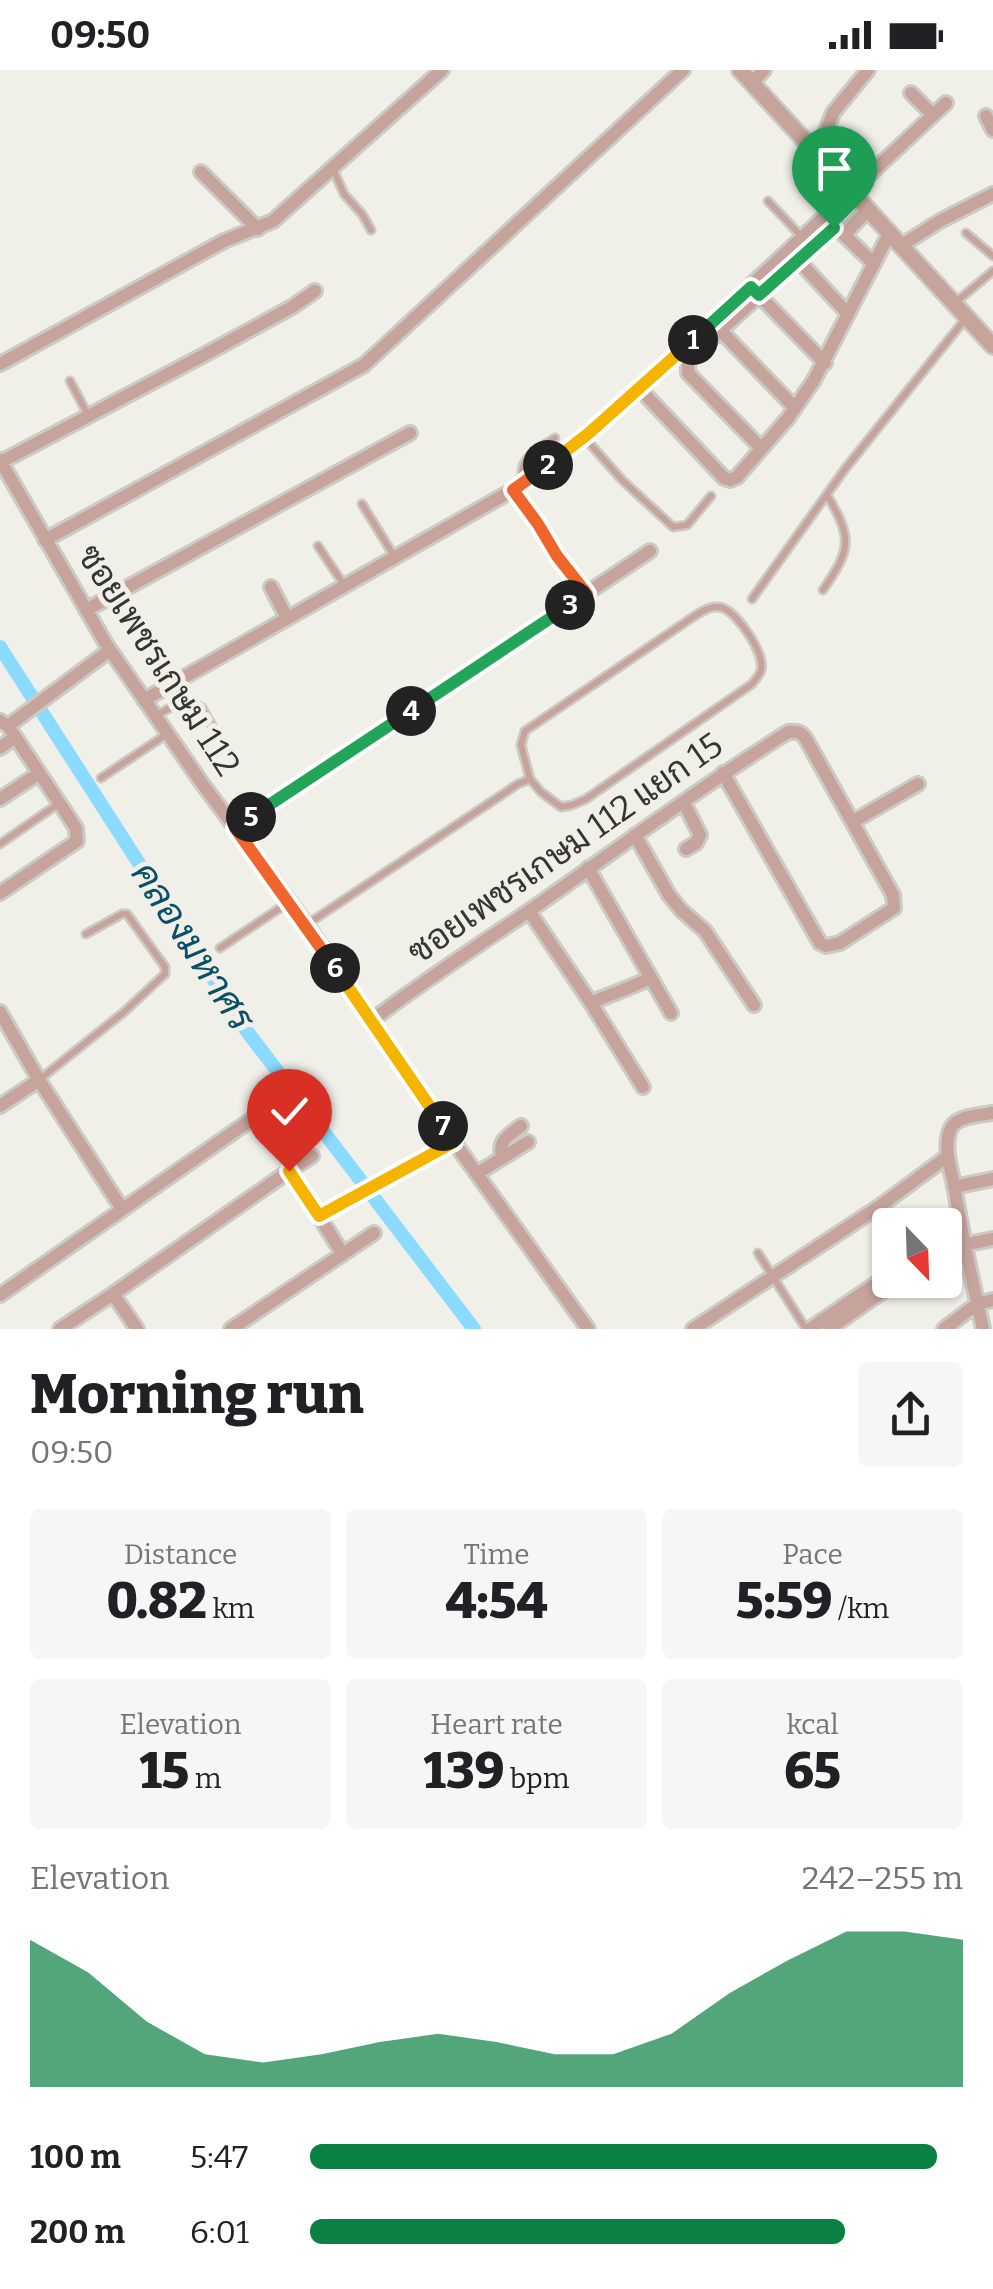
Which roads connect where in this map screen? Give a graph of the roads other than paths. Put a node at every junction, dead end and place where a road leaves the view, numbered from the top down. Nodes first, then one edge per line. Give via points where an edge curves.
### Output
1 (442, 70) edge
2 (683, 70) edge
3 (868, 70) edge
4 (752, 74) edge
5 (911, 93) dead end
6 (946, 103) dead end
7 (933, 115) junction
8 (986, 116) dead end
9 (993, 130) edge
10 (816, 154) junction
11 (332, 168) junction
12 (201, 172) dead end
13 (853, 191) junction
14 (993, 194) edge
15 (768, 201) dead end
16 (870, 209) junction
17 (258, 229) junction
18 (371, 230) dead end
19 (966, 232) dead end
20 (844, 234) junction
21 (803, 238) junction
22 (896, 238) junction
23 (993, 256) edge
24 (797, 260) junction
25 (874, 264) junction
26 (993, 271) edge
27 (755, 291) junction
28 (315, 292) dead end
29 (954, 304) junction
30 (848, 314) junction
31 (967, 317) junction
32 (720, 330) junction
33 (993, 346) edge
34 (825, 363) junction
35 (0, 364) edge
36 (70, 381) dead end
37 (640, 389) junction
38 (795, 408) junction
39 (88, 416) junction
40 (410, 433) dead end
41 (584, 437) junction
42 (555, 438) dead end
43 (761, 448) junction
44 (0, 461) edge
45 (518, 486) junction
46 (827, 495) junction
47 (712, 496) dead end
48 (362, 504) dead end
49 (45, 540) junction
50 (318, 546) dead end
51 (650, 551) dead end
52 (394, 556) junction
53 (344, 585) junction
54 (271, 588) dead end
55 (822, 590) dead end
56 (587, 594) junction
57 (752, 599) dead end
58 (86, 610) junction
59 (287, 618) junction
60 (110, 650) junction
61 (144, 700) junction
62 (156, 716) junction
63 (10, 726) edge
64 (214, 729) dead end
65 (168, 733) junction
66 (0, 748) edge
67 (723, 773) junction
68 (38, 774) junction
69 (101, 778) dead end
70 (530, 779) junction
71 (918, 784) dead end
72 (0, 799) edge
73 (684, 803) junction
74 (58, 804) junction
75 (854, 821) junction
76 (235, 828) junction
77 (635, 835) junction
78 (0, 844) edge
79 (686, 849) dead end
80 (588, 868) junction
81 (0, 893) edge
82 (290, 902) junction
83 (529, 911) junction
84 (307, 925) junction
85 (86, 934) dead end
86 (220, 948) dead end
87 (650, 978) junction
88 (591, 1003) junction
89 (754, 1005) dead end
90 (0, 1012) edge
91 (671, 1013) dead end
92 (371, 1021) junction
93 (38, 1080) junction
94 (642, 1087) dead end
95 (272, 1105) dead end
96 (0, 1106) edge
97 (993, 1113) edge
98 (521, 1126) dead end
99 (454, 1142) junction
100 (528, 1142) dead end
101 (312, 1156) dead end
102 (948, 1156) junction
103 (502, 1158) junction
104 (289, 1171) junction
105 (478, 1173) junction
106 (993, 1179) edge
107 (954, 1186) junction
108 (954, 1208) edge
109 (122, 1209) junction
110 (319, 1216) junction
111 (374, 1233) dead end
112 (993, 1238) edge
113 (962, 1240) edge
114 (758, 1253) dead end
115 (342, 1254) junction
116 (962, 1263) edge
117 (773, 1277) junction
118 (872, 1286) edge
119 (113, 1294) junction
120 (0, 1295) edge
121 (873, 1298) edge
122 (993, 1300) edge
123 (977, 1304) junction
124 (60, 1329) edge
125 (137, 1329) edge
126 (230, 1329) edge
127 (588, 1329) edge
128 (694, 1329) edge
129 (808, 1329) edge
130 (829, 1329) edge
131 (944, 1329) edge
132 (983, 1329) edge

1 - 11 street
2 - 49 street via 364,364
3 - 10 street via 833,114
4 - 10 street
5 - 7 street
6 - 7 street
7 - 13 street
8 - 9 street
10 - 13 street
11 - 17 street
11 - 18 lane
12 - 17 street
13 - 16 street
13 - 21 street
14 - 22 street
15 - 21 lane
16 - 20 street
16 - 22 street
17 - 35 street via 224,241
19 - 23 lane
20 - 24 street via 832,229
20 - 25 street
21 - 27 street
22 - 25 street
22 - 29 street
24 - 27 street
24 - 30 street
25 - 30 street
26 - 29 lane
27 - 32 street
27 - 34 street
27 - 37 street
28 - 39 street
29 - 31 street
30 - 34 street
31 - 33 street
31 - 46 lane
32 - 38 street
32 - 43 street via 688,360 688,373
34 - 38 street
36 - 39 lane
37 - 41 street
37 - 43 street via 724,478 737,477
38 - 43 street
39 - 44 street
40 - 58 street
41 - 45 street
41 - 47 lane via 673,526 687,525
42 - 45 lane via 522,463
44 - 49 street, ซอยเพชรเกษม 112
45 - 52 street
45 - 56 street
46 - 55 lane via 845,544 844,560
46 - 57 lane
48 - 52 lane
49 - 58 street, ซอยเพชรเกษม 112
50 - 53 lane
51 - 56 street
52 - 53 street
53 - 59 street
54 - 59 street
56 - 76 street
58 - 60 street, ซอยเพชรเกษม 112
59 - 61 street
60 - 61 street, ซอยเพชรเกษม 112
60 - 63 street
61 - 62 street, ซอยเพชรเกษม 112
62 - 64 lane via 191,701
62 - 65 street, ซอยเพชรเกษม 112
63 - 66 street
63 - 68 street
65 - 69 lane
65 - 76 street, ซอยเพชรเกษม 112
67 - 73 street, ซอยเพชรเกษม 112 แยก 15
67 - 75 street, ซอยเพชรเกษม 112 แยก 15 via 798,732
67 - 75 street via 826,946 894,908
68 - 72 street
68 - 74 street
70 - 70 lane via 553,802 572,805 731,699 761,673 759,652 746,630 721,607 699,612 525,732 521,745
70 - 84 lane
71 - 75 street
73 - 77 street, ซอยเพชรเกษม 112 แยก 15
73 - 79 street via 700,835
74 - 78 lane
74 - 81 street via 77,840
76 - 82 street, ซอยเพชรเกษม 112
77 - 80 street, ซอยเพชรเกษม 112 แยก 15
77 - 89 street via 681,910 705,931
80 - 83 street, ซอยเพชรเกษม 112 แยก 15
80 - 87 street
82 - 84 street, ซอยเพชรเกษม 112
82 - 86 lane
83 - 88 street
83 - 92 street, ซอยเพชรเกษม 112 แยก 15
84 - 92 street, ซอยเพชรเกษม 112
85 - 93 lane via 127,914 164,974
87 - 88 street
87 - 91 street
88 - 94 street
90 - 93 street
92 - 99 street, ซอยเพชรเกษม 112
93 - 96 street
93 - 109 street
95 - 109 street
97 - 102 street via 952,1125
98 - 103 street via 502,1142
99 - 105 street, ซอยเพชรเกษม 112
99 - 110 street
100 - 103 street
101 - 104 street
102 - 107 street
102 - 117 street
103 - 105 street
104 - 110 street
104 - 119 street
105 - 127 street, ซอยเพชรเกษม 112
106 - 107 street
107 - 108 street
109 - 120 street
110 - 115 street
111 - 115 street
112 - 113 street
114 - 117 lane
115 - 126 street
116 - 123 street
117 - 128 street
117 - 129 lane
118 - 129 street
119 - 124 street
119 - 125 street
121 - 130 street
122 - 123 street
123 - 131 street
123 - 132 street

